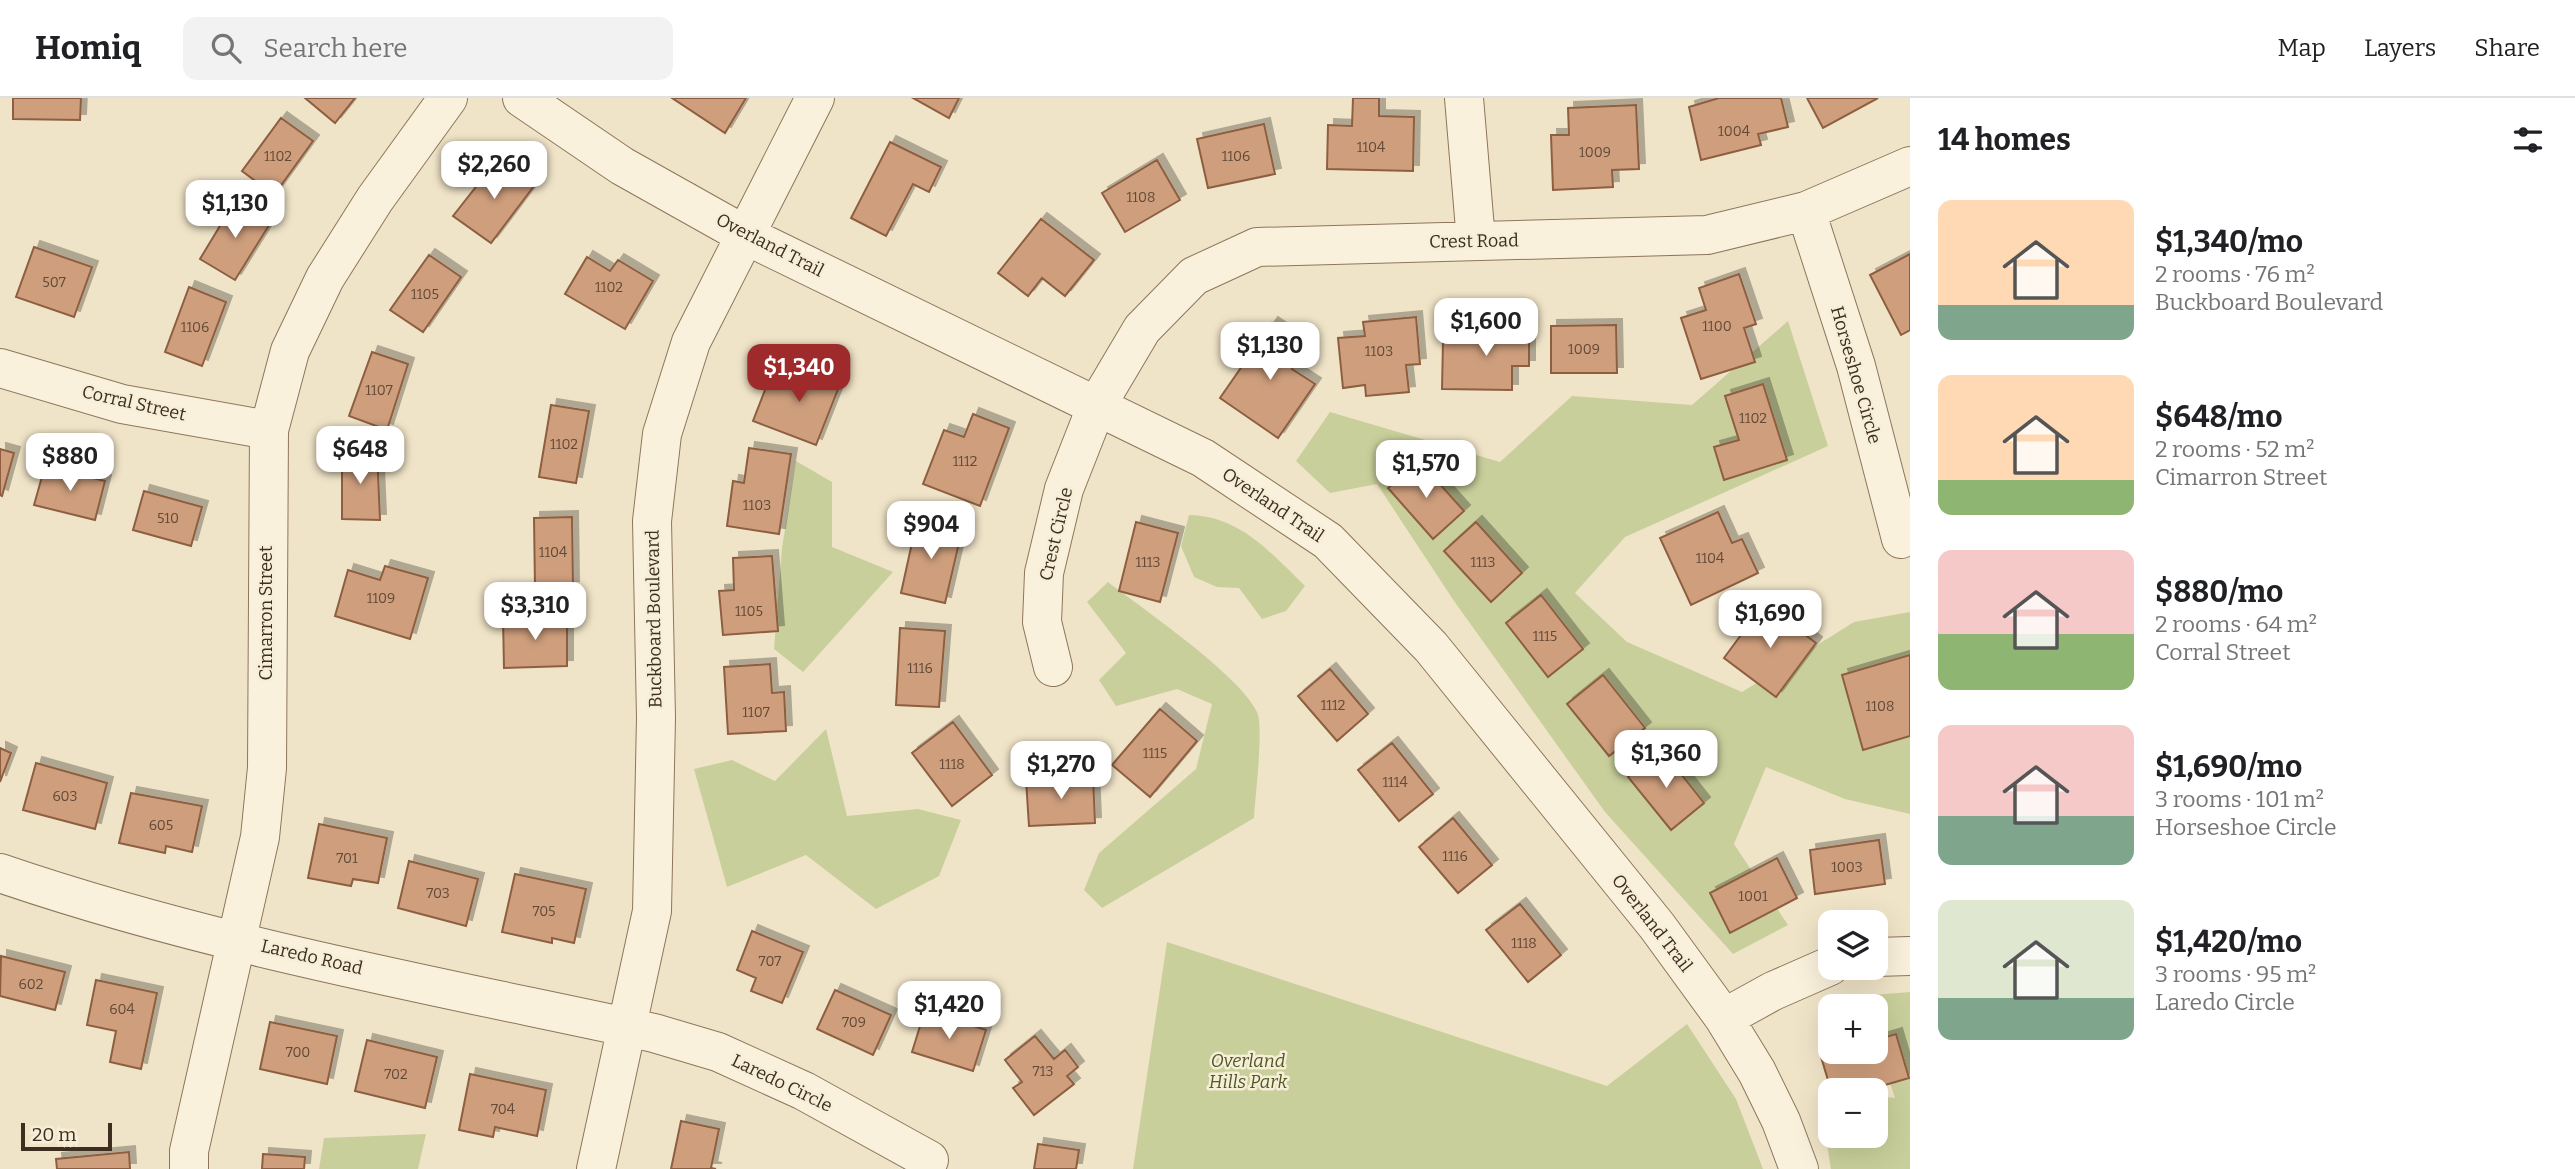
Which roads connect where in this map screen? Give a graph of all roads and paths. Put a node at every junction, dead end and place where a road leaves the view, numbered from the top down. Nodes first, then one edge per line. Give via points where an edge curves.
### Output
1 (448, 98) edge
2 (522, 98) edge
3 (815, 98) edge
4 (1464, 98) edge
5 (1910, 166) edge
6 (1807, 211) junction
7 (745, 235) junction
8 (1476, 241) junction
9 (0, 368) edge
10 (1097, 405) junction
11 (270, 430) junction
12 (1900, 539) dead end
13 (1053, 667) dead end
14 (0, 873) edge
15 (236, 940) junction
16 (1910, 956) edge
17 (1888, 957) edge
18 (1818, 971) edge
19 (1724, 1018) junction
20 (627, 1027) junction
21 (929, 1160) dead end
22 (189, 1169) edge
23 (596, 1169) edge
24 (1798, 1169) edge

1 - 11 street, Cimarron Street via 325,278 290,351
2 - 7 street, Overland Trail via 622,166
3 - 7 street, Buckboard Boulevard
4 - 8 street
5 - 6 street, Crest Road
6 - 8 street, Crest Road via 1707,234
6 - 12 street, Horseshoe Circle via 1856,366
7 - 10 street, Overland Trail
7 - 20 street, Buckboard Boulevard via 691,342 662,435 652,521 656,731 652,911
8 - 10 street, Crest Road via 1257,247 1195,276 1142,329
9 - 11 street, Corral Street via 122,404
10 - 13 street, Crest Circle via 1064,489 1044,573 1042,622
10 - 19 street, Overland Trail via 1203,458 1328,541 1431,647 1657,926
11 - 15 street, Cimarron Street via 267,768 260,836
14 - 15 street, Laredo Road via 60,894
15 - 20 street, Laredo Road
15 - 22 street, Cimarron Street
16 - 17 street
18 - 19 street
19 - 24 street, Overland Trail via 1757,1072
20 - 21 street, Laredo Circle via 718,1052 804,1091
20 - 23 street, Buckboard Boulevard

